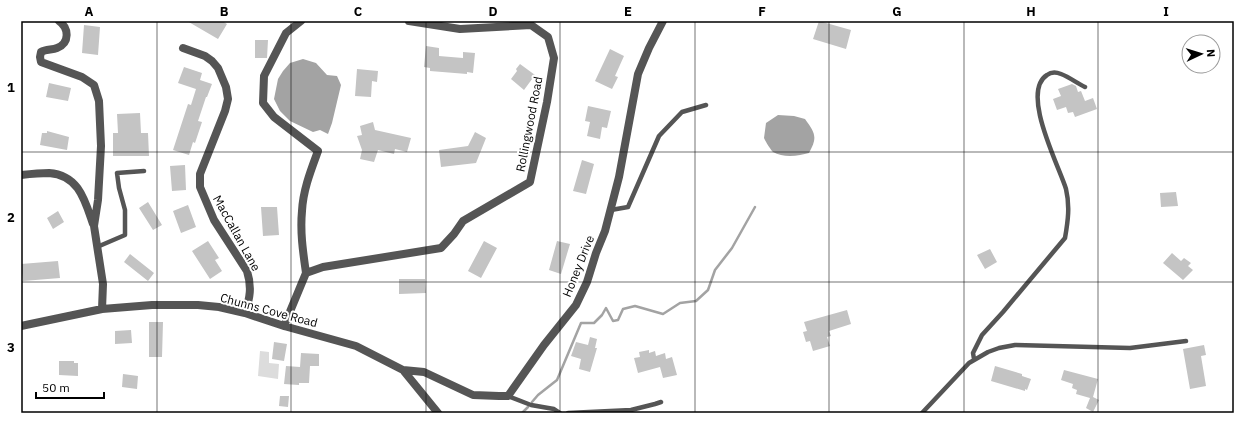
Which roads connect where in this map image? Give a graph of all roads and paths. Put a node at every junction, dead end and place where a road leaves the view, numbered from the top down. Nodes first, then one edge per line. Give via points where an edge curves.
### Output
1 (59, 21) edge
2 (301, 21) edge
3 (410, 21) edge
4 (663, 21) edge
5 (183, 48) dead end
6 (1085, 87) dead end
7 (706, 105) dead end
8 (144, 171) dead end
9 (21, 175) edge
10 (611, 210) junction
11 (94, 226) junction
12 (97, 247) junction
13 (306, 273) junction
14 (102, 309) junction
15 (245, 313) junction
16 (21, 326) edge
17 (284, 326) junction
18 (1186, 341) dead end
19 (974, 359) junction
20 (403, 370) junction
21 (508, 396) junction
22 (661, 402) dead end
23 (438, 413) edge
24 (560, 413) edge
25 (568, 413) edge
26 (922, 413) edge

1 - 11 street via 67,31 65,41 61,46 41,52 42,62 82,77 94,86 99,101 102,146
2 - 13 street via 286,33 264,76 263,103 274,117 318,151 307,183 302,210
3 - 13 street, Rollingwood Road via 460,29 530,25 548,37 554,58 530,182 463,221 441,248 324,267
4 - 10 street, Honey Drive via 638,74
5 - 15 street, MacCallan Lane via 212,61 226,87 228,99 225,111 200,174 200,187 214,220 247,271 250,297
6 - 19 lane via 1060,73 1051,72 1042,78 1038,90 1038,106 1042,128 1066,190 1069,208 1065,238 1004,312 982,334 973,353
7 - 10 lane via 682,112 659,136 628,207
8 - 12 lane via 117,173 125,210 125,235
9 - 11 street via 49,173 70,180 79,188 85,199
10 - 21 street, Honey Drive via 587,282 576,305
11 - 12 street
12 - 14 street via 103,284
13 - 17 street
14 - 15 street, Chunns Cove Road via 198,305
14 - 16 street, Chunns Cove Road
15 - 17 street, Chunns Cove Road
17 - 20 street, Chunns Cove Road via 356,346
18 - 19 lane via 1130,348 1015,345 999,348
19 - 26 lane
20 - 21 street via 424,372 474,395
20 - 23 street, Chunns Cove Road
21 - 24 lane
22 - 25 lane via 631,410

